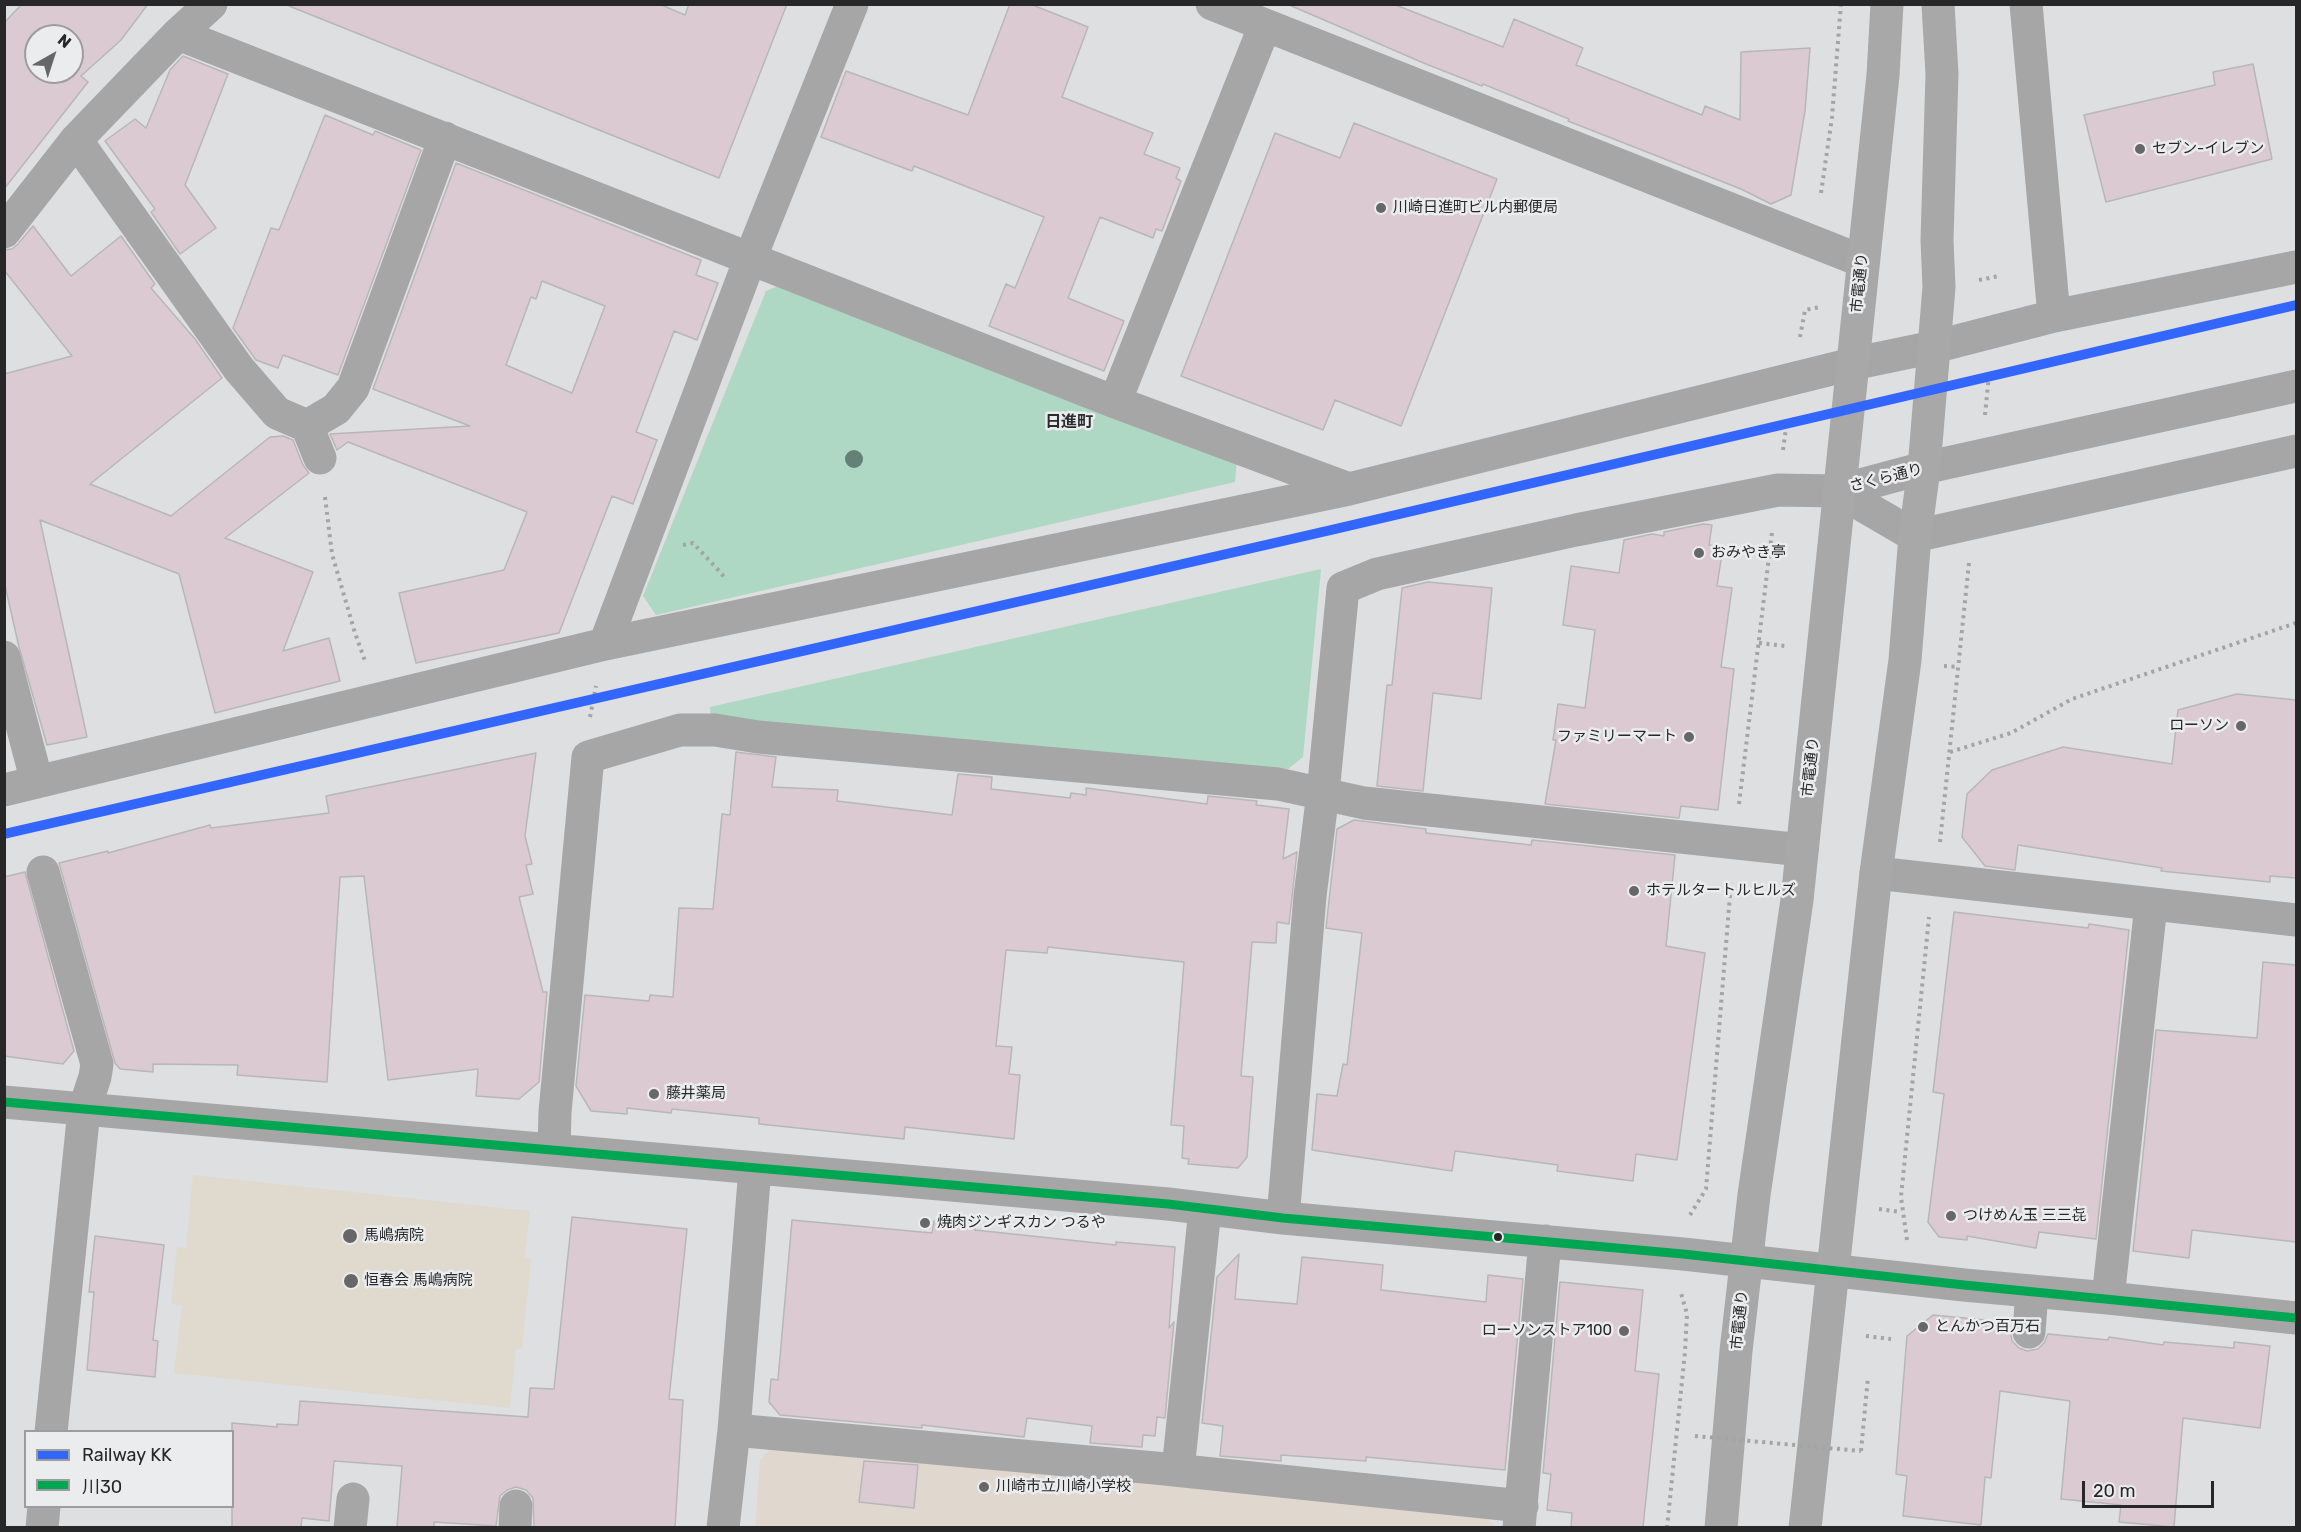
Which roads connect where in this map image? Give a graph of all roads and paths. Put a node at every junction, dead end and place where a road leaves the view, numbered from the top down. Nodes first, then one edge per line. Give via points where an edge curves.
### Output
1 (211, 4) edge
2 (852, 4) edge
3 (1212, 4) edge
4 (1841, 4) edge
5 (1887, 4) edge
6 (1938, 4) edge
7 (2026, 4) edge
8 (1265, 25) junction
9 (178, 34) junction
10 (445, 138) junction
11 (76, 140) junction
12 (1821, 193) dead end
13 (4, 232) edge
14 (750, 259) junction
15 (1862, 261) junction
16 (2296, 267) edge
17 (2054, 316) junction
18 (1934, 347) junction
19 (1852, 364) junction
20 (1793, 380) junction
21 (2296, 386) edge
22 (1115, 402) junction
23 (1928, 423) junction
24 (307, 426) junction
25 (2296, 452) edge
26 (1981, 456) junction
27 (320, 458) joint
28 (1924, 468) junction
29 (1349, 489) junction
30 (1778, 490) junction
31 (1838, 490) junction
32 (1915, 536) junction
33 (673, 546) dead end
34 (738, 616) junction
35 (2296, 624) edge
36 (1759, 643) dead end
37 (605, 644) junction
38 (1790, 646) dead end
39 (4, 657) edge
40 (1938, 665) dead end
41 (1958, 667) dead end
42 (379, 699) junction
43 (1950, 752) dead end
44 (588, 757) junction
45 (37, 782) junction
46 (4, 789) edge
47 (1323, 793) junction
48 (1802, 850) junction
49 (43, 872) dead end
50 (1876, 873) junction
51 (2151, 905) junction
52 (2296, 920) edge
53 (4, 1102) edge
54 (84, 1110) junction
55 (554, 1149) junction
56 (755, 1168) junction
57 (1205, 1209) junction
58 (1282, 1218) junction
59 (1545, 1241) junction
60 (1746, 1261) junction
61 (1834, 1271) junction
62 (1679, 1285) dead end
63 (2032, 1291) junction
64 (2108, 1298) junction
65 (2296, 1318) edge
66 (2028, 1332) dead end
67 (1868, 1377) dead end
68 (51, 1430) edge
69 (734, 1430) junction
70 (1695, 1436) dead end
71 (1178, 1470) junction
72 (44, 1508) edge
73 (1521, 1517) edge
74 (42, 1527) edge
75 (723, 1527) edge
76 (1667, 1527) edge
77 (1720, 1527) edge
78 (1808, 1527) edge

1 - 9 street
2 - 14 street
3 - 8 street
4 - 12 path via 1833,117
5 - 15 main road, 市電通り
6 - 18 main road via 1942,74 1939,287
7 - 17 street
8 - 15 street
8 - 22 street
9 - 10 street
9 - 11 street
10 - 14 street
10 - 24 street via 353,388 336,409
11 - 13 street
11 - 24 street via 239,369 277,413
14 - 22 street
14 - 37 street
15 - 19 main road, 市電通り
16 - 17 street
17 - 18 street
18 - 19 street
18 - 23 main road
19 - 20 street
19 - 31 main road, 市電通り
20 - 29 street
20 - 30 path
21 - 26 street, さくら通り
22 - 29 street
23 - 26 street via 1952,444
23 - 28 main road
24 - 27 street
25 - 32 street
26 - 28 street, さくら通り
27 - 42 path via 332,554
28 - 31 street, さくら通り
28 - 32 main road
29 - 34 street
30 - 31 street
30 - 47 street via 1377,574 1343,588
31 - 32 street, さくら通り
31 - 48 main road, 市電通り
32 - 50 main road via 1909,626
33 - 34 path via 693,543 722,574
34 - 37 street
35 - 43 path via 2072,699 2012,733
36 - 38 path
37 - 42 street
37 - 44 path via 588,724
39 - 45 street
40 - 41 path
42 - 45 street
44 - 47 street via 680,730 715,730 1278,784
44 - 55 street
45 - 46 street
47 - 48 street via 1364,803
47 - 58 street via 1310,896
48 - 60 main road, 市電通り
49 - 54 street via 97,1064
50 - 51 street
50 - 61 main road
51 - 52 street
51 - 64 street
53 - 54 street
54 - 55 street
54 - 68 street
55 - 56 street
56 - 57 street
56 - 69 street
57 - 58 street
57 - 71 street
58 - 59 street
59 - 60 street
59 - 73 street
60 - 61 street
60 - 77 main road, 市電通り
61 - 63 street
61 - 78 main road
62 - 76 path via 1687,1314
63 - 64 street
63 - 66 street
64 - 65 street
67 - 70 path, bridge via 1861,1451
69 - 71 street
69 - 75 street
71 - 73 street
72 - 74 street

